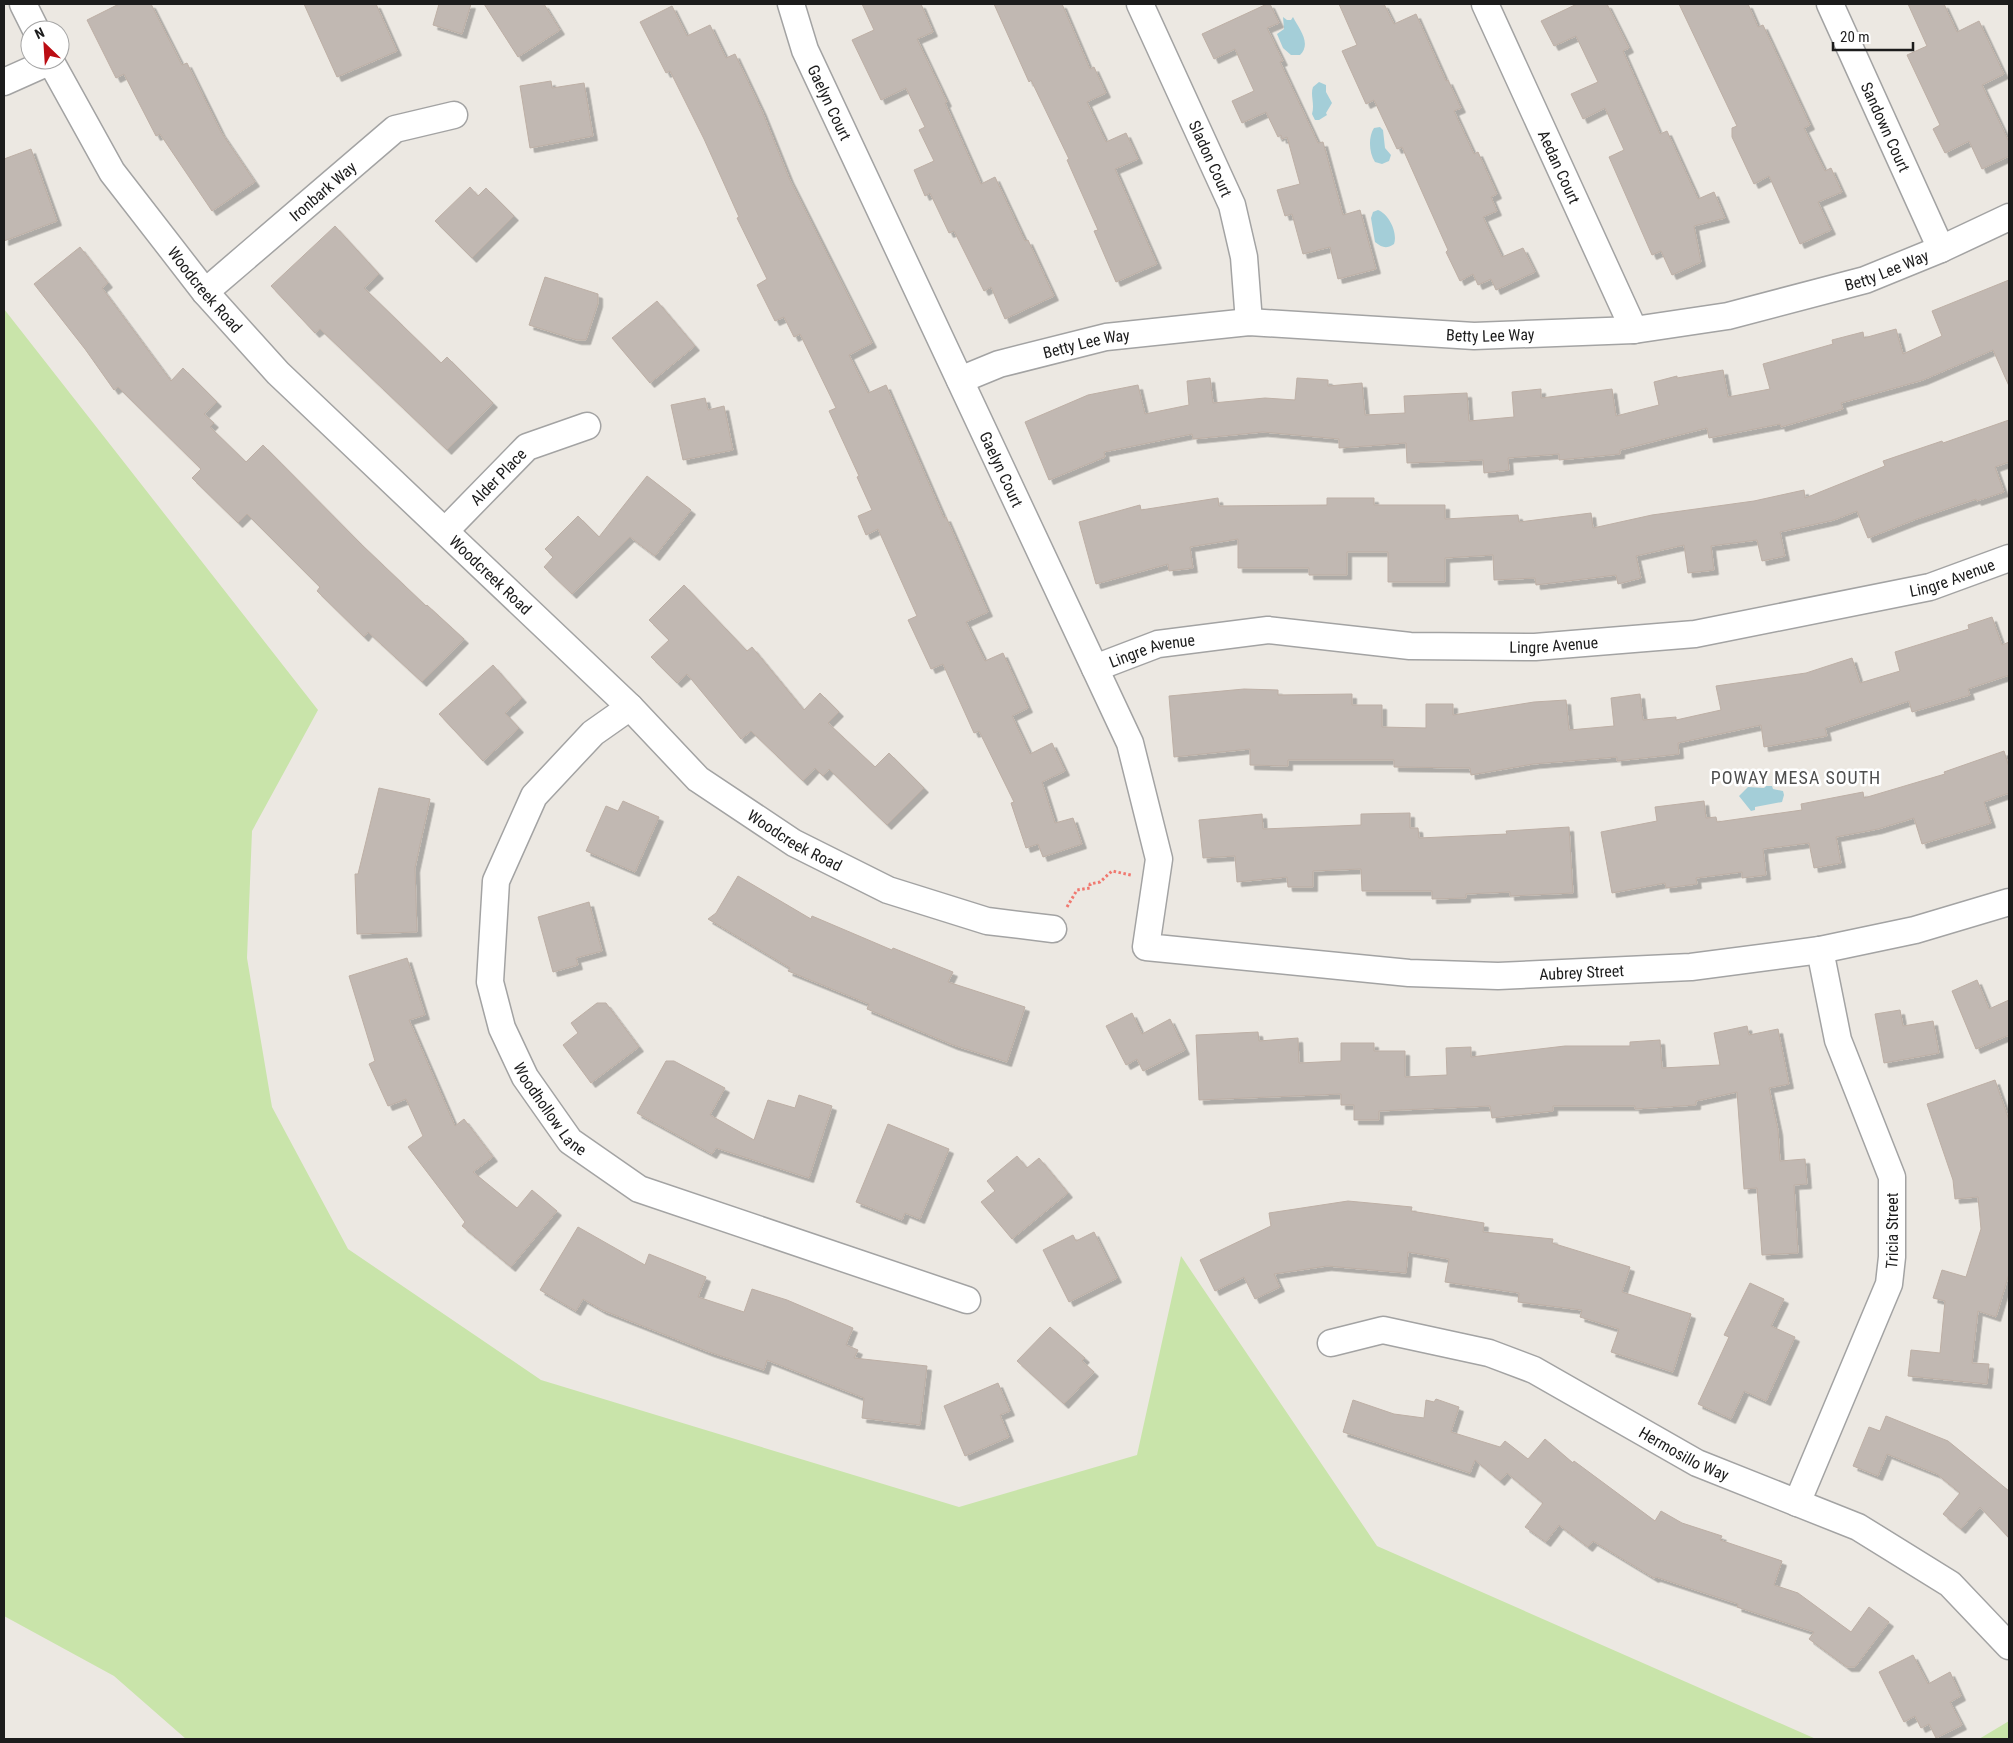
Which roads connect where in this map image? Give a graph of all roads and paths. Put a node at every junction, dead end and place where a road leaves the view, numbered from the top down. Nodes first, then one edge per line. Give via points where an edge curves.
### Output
1 (24, 4) edge
2 (791, 4) edge
3 (1140, 4) edge
4 (1485, 4) edge
5 (1830, 4) edge
6 (31, 20) edge
7 (31, 70) edge
8 (56, 70) edge
9 (4, 82) edge
10 (454, 115) dead end
11 (2009, 217) edge
12 (1941, 249) junction
13 (205, 292) junction
14 (1249, 322) junction
15 (1634, 330) junction
16 (960, 380) junction
17 (587, 426) dead end
18 (445, 531) junction
19 (2009, 558) edge
20 (1095, 668) junction
21 (630, 707) junction
22 (1156, 880) junction
23 (2009, 902) edge
24 (1053, 929) joint
25 (1146, 947) joint
26 (1820, 950) junction
27 (967, 1300) dead end
28 (1331, 1343) dead end
29 (1797, 1503) junction
30 (2009, 1646) edge

1 - 6 street
2 - 16 street, Gaelyn Court via 805,50
3 - 14 street, Sladon Court via 1232,205 1244,257
4 - 15 street, Aedan Court
5 - 12 street, Sandown Court
7 - 9 street
8 - 13 street, Woodcreek Road via 112,172
10 - 13 street, Ironbark Way via 395,129
11 - 12 street, Betty Lee Way
12 - 15 street, Betty Lee Way via 1865,280 1728,316
13 - 18 street, Woodcreek Road via 278,373
14 - 15 street, Betty Lee Way via 1474,336
14 - 16 street, Betty Lee Way via 1106,337 999,364
16 - 20 street, Gaelyn Court
17 - 18 street, Alder Place via 527,447
18 - 21 street, Woodcreek Road
19 - 20 street, Lingre Avenue via 1930,587 1695,634 1535,647 1410,646 1268,630 1158,644
20 - 22 street, Gaelyn Court via 1130,743 1159,860
21 - 24 street, Woodcreek Road via 698,779 794,844 888,890 987,921
21 - 27 street, Woodhollow Lane via 593,734 534,796 496,881 490,982 502,1028 525,1077 570,1141 639,1189
22 - 24 path via 1112,871 1100,882 1090,884 1090,888 1077,890
22 - 25 street, Gaelyn Court
23 - 26 street, Aubrey Street via 1915,930
25 - 26 street, Aubrey Street via 1409,973 1498,976 1691,968
26 - 29 street, Tricia Street via 1838,1040 1892,1177 1892,1256 1889,1284
28 - 29 street, Hermosillo Way via 1383,1330 1489,1353 1534,1370 1696,1463
29 - 30 street, Hermosillo Way via 1858,1527 1950,1584

